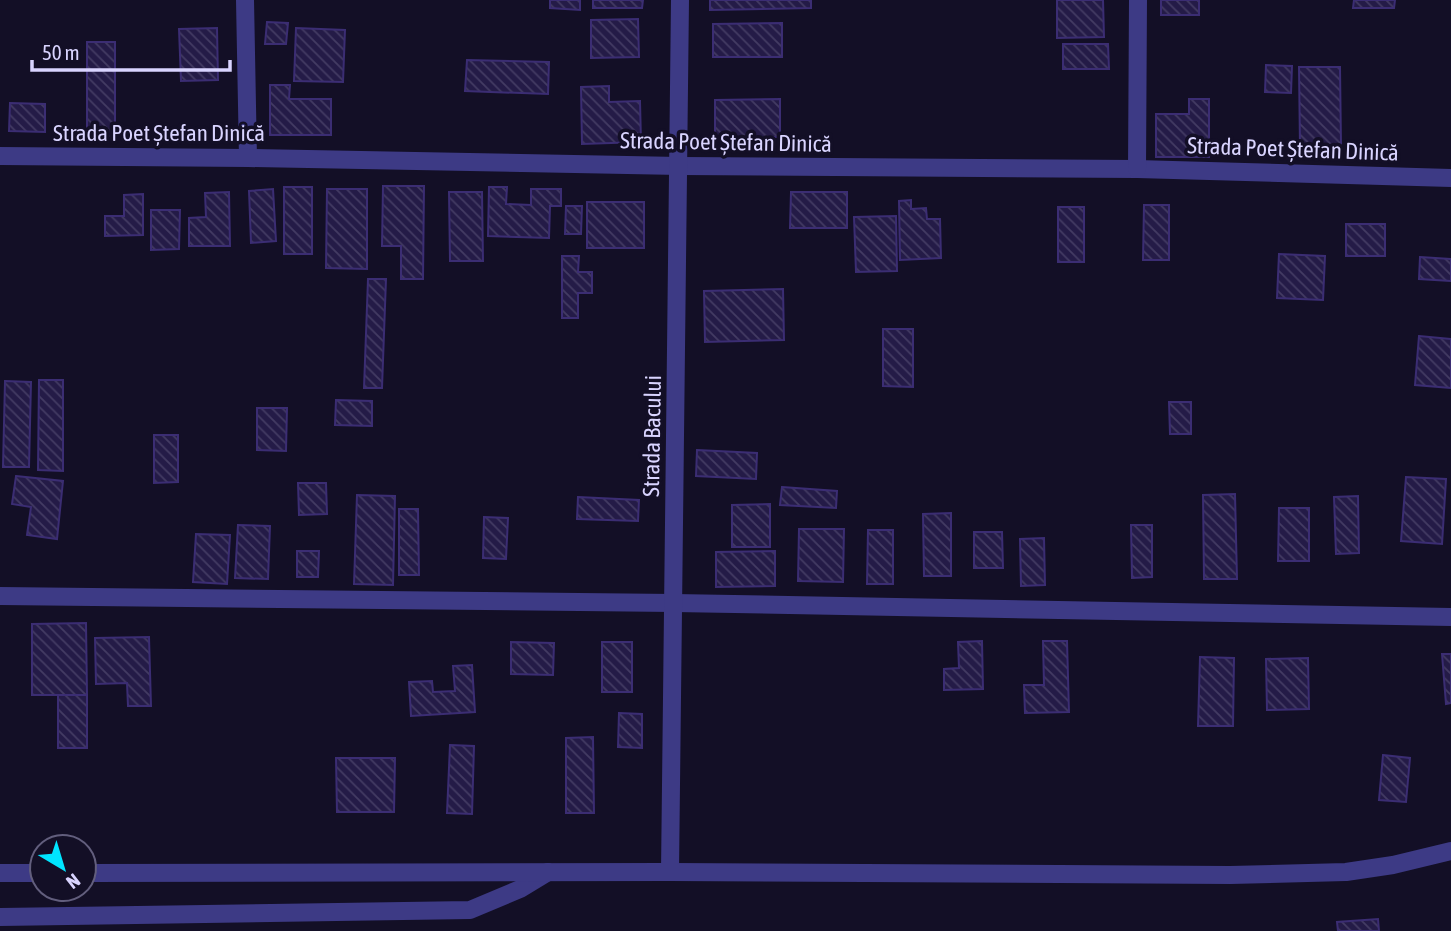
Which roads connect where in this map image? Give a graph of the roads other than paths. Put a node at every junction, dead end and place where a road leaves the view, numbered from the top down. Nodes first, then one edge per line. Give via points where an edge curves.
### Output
1 (245, 0) edge
2 (680, 0) edge
3 (1138, 0) edge
4 (0, 156) edge
5 (248, 158) junction
6 (680, 166) junction
7 (1137, 169) junction
8 (1451, 178) edge
9 (0, 596) edge
10 (674, 603) junction
11 (1451, 617) edge
12 (1451, 850) edge
13 (548, 872) junction
14 (670, 872) junction
15 (0, 873) edge
16 (28, 873) edge
17 (98, 873) edge
18 (0, 917) edge

1 - 5 street
2 - 6 street, Strada Bacului
3 - 7 street
4 - 5 street, Strada Poet Ștefan Dinică
5 - 6 street, Strada Poet Ștefan Dinică
6 - 7 street, Strada Poet Ștefan Dinică
6 - 10 street, Strada Bacului
7 - 8 street, Strada Poet Ștefan Dinică
9 - 10 street
10 - 11 street
10 - 14 street, Strada Bacului
12 - 14 street via 1346,872
13 - 14 street
13 - 17 street
13 - 18 street via 470,910
15 - 16 street

